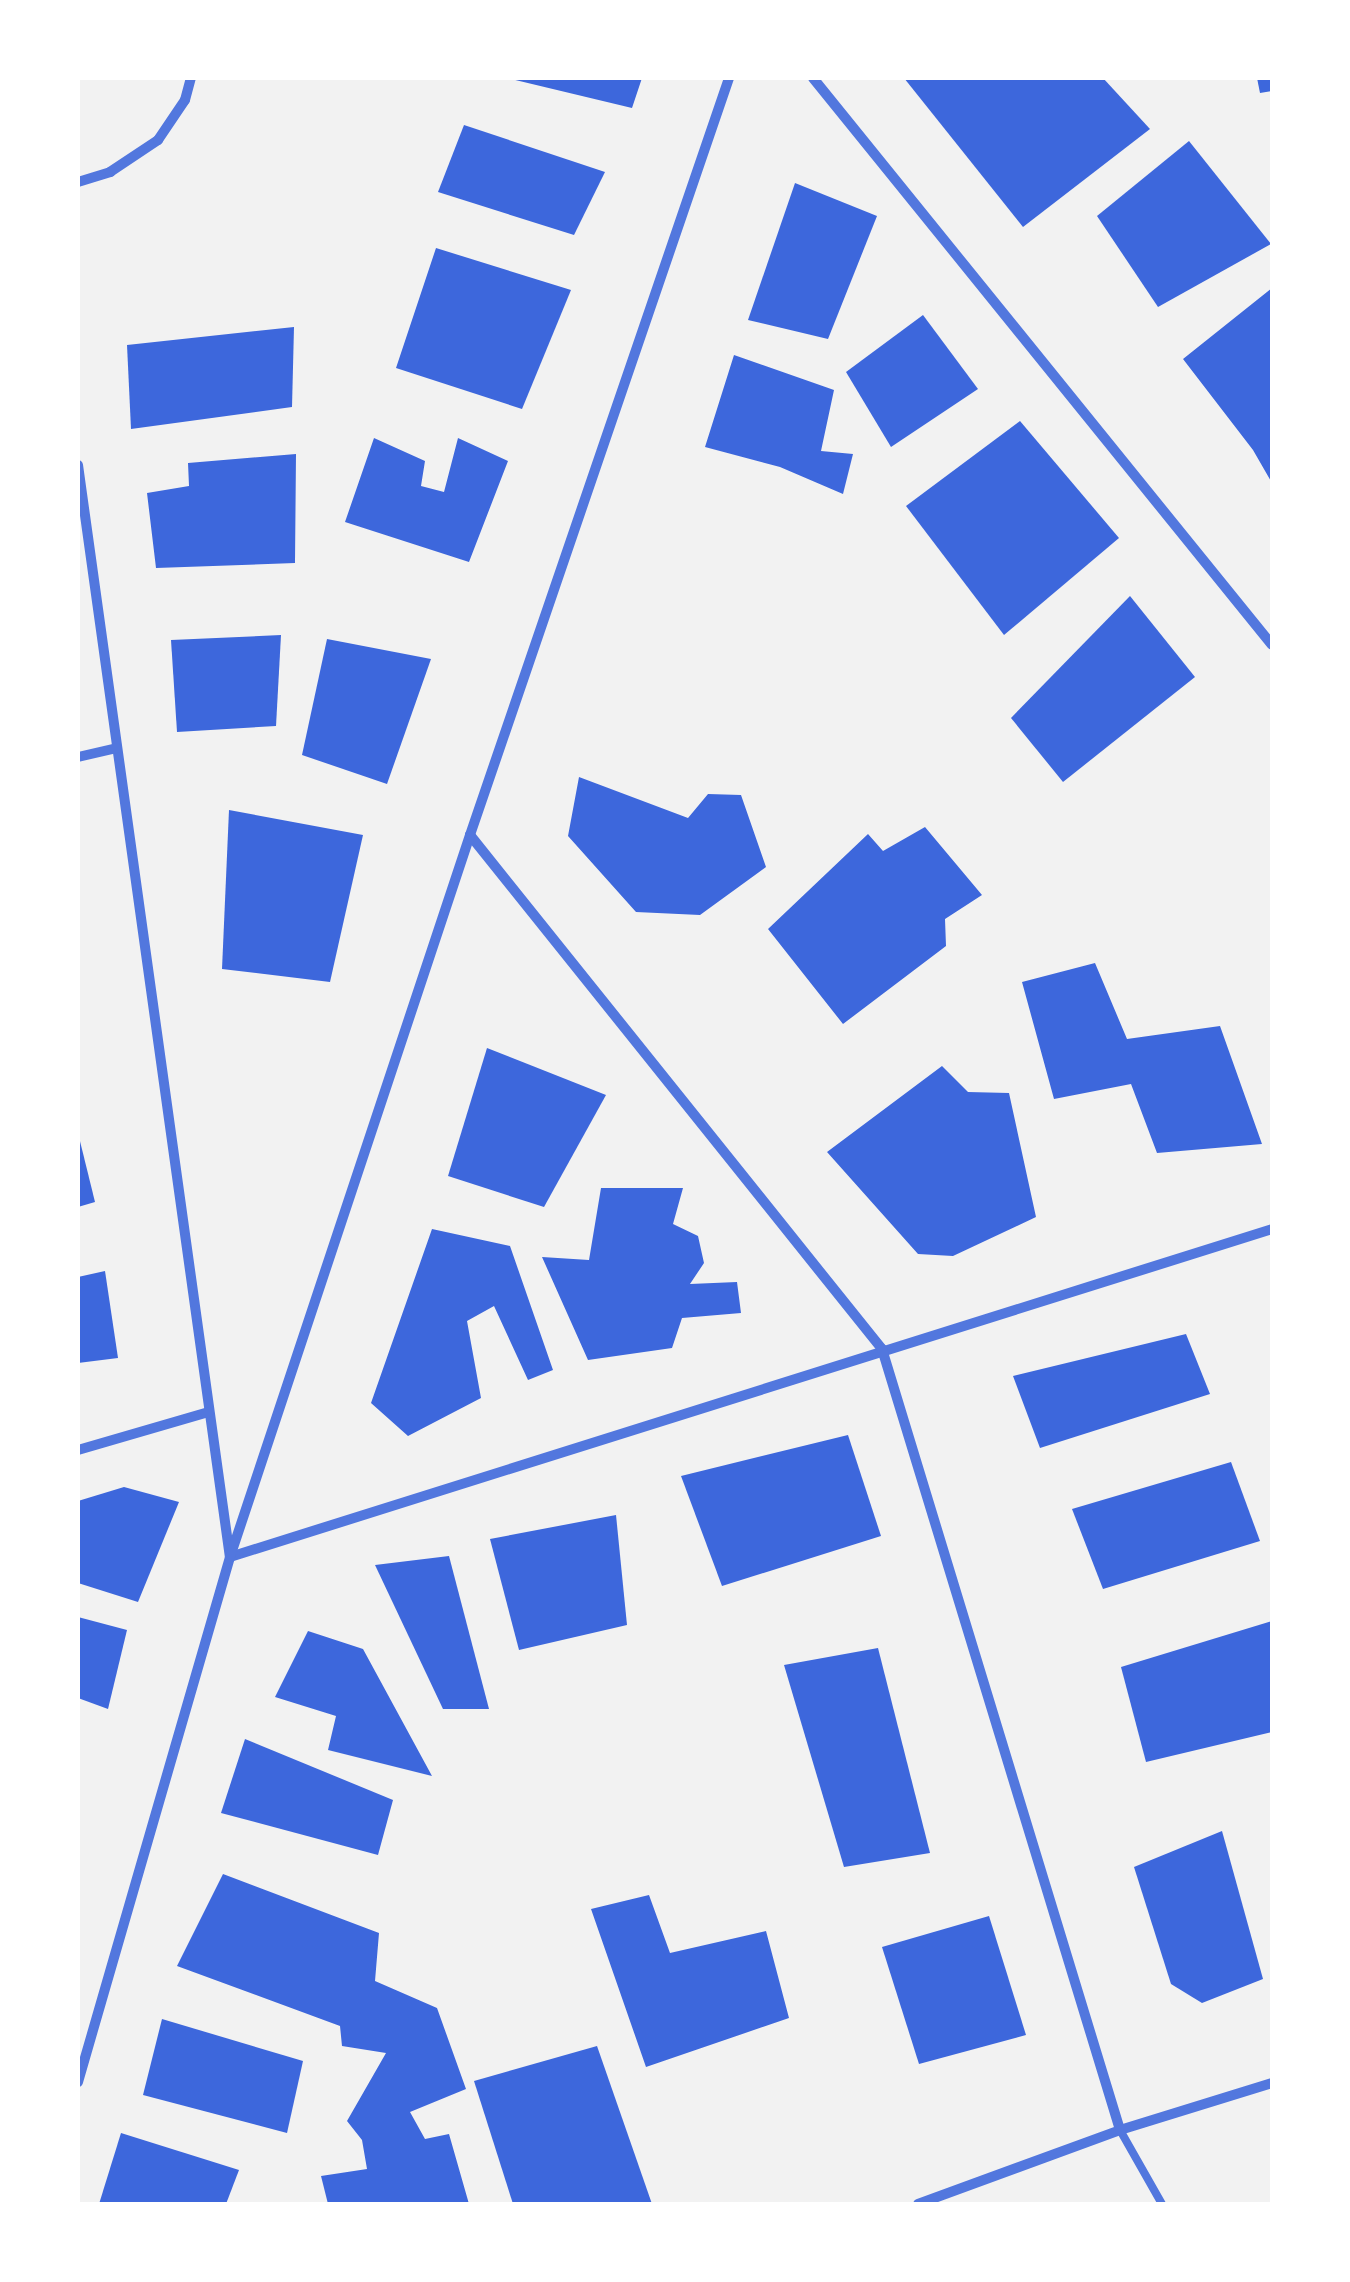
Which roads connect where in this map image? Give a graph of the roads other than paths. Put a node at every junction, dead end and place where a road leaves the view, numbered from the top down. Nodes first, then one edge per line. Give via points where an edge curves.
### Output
1 (190, 78) edge
2 (729, 78) edge
3 (813, 78) edge
4 (78, 182) edge
5 (78, 465) edge
6 (1272, 646) edge
7 (117, 748) junction
8 (78, 757) edge
9 (470, 836) junction
10 (1272, 1228) edge
11 (882, 1349) junction
12 (209, 1412) junction
13 (78, 1450) edge
14 (230, 1557) junction
15 (78, 2082) edge
16 (1272, 2082) edge
17 (1120, 2130) junction
18 (918, 2204) edge
19 (1162, 2204) edge

1 - 4 street via 185,100 158,140 110,172
2 - 9 street
3 - 6 street
5 - 7 street
7 - 8 street
7 - 12 street
9 - 11 street
9 - 14 street
10 - 11 street
11 - 14 street
11 - 17 street
12 - 13 street
12 - 14 street
14 - 15 street
16 - 17 street
17 - 18 street
17 - 19 lane

